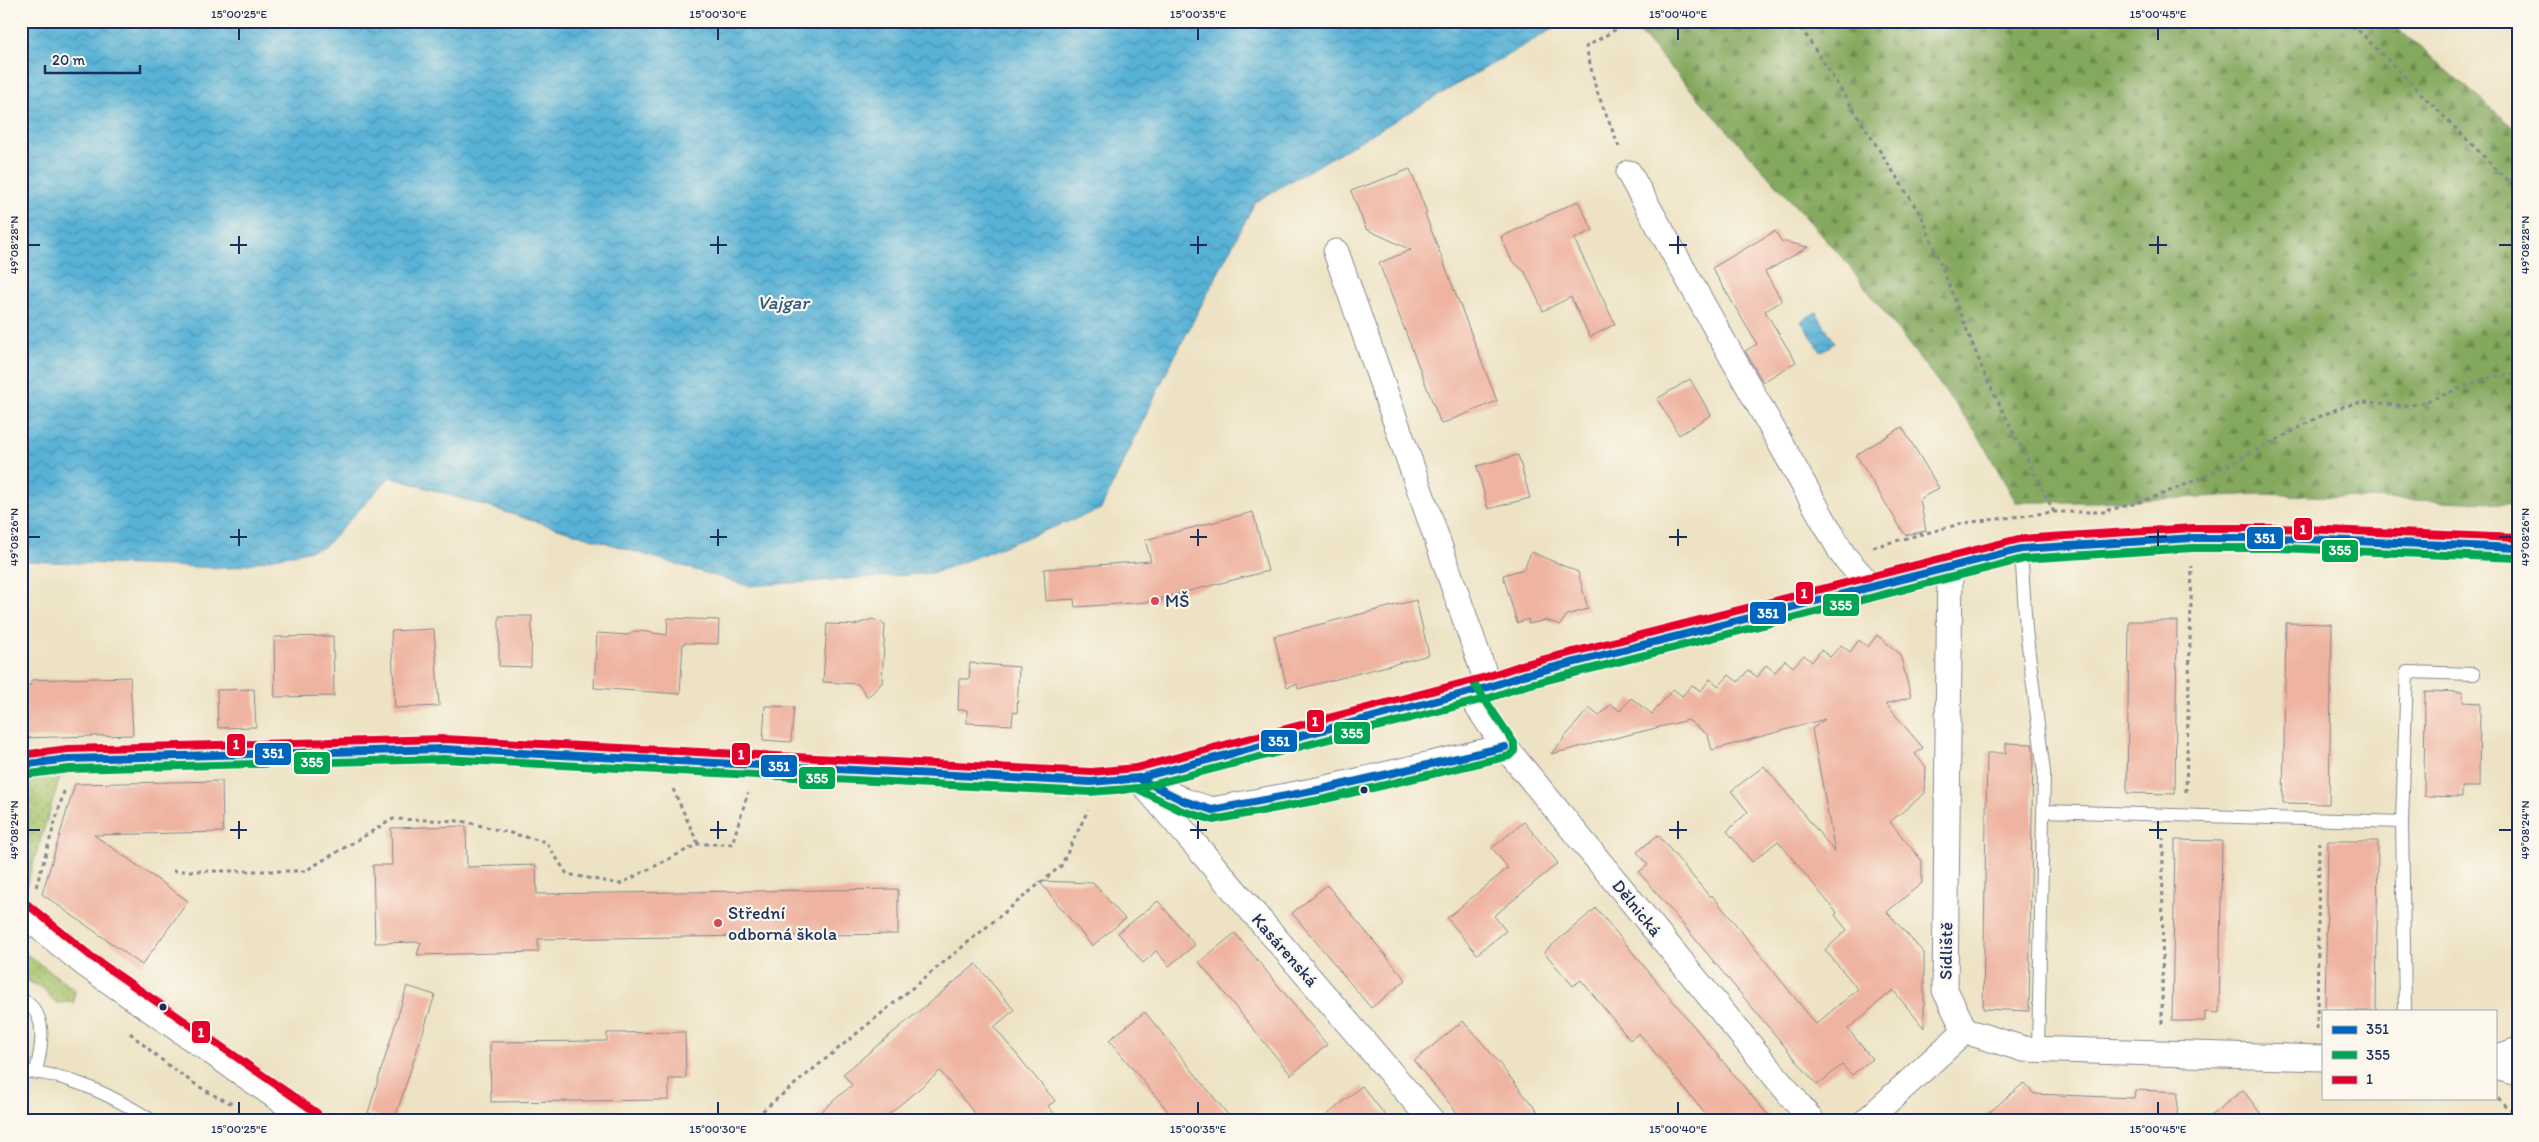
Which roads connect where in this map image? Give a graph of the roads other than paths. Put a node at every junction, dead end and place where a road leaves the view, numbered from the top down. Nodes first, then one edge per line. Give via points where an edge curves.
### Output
1 (1629, 173) road end
2 (1336, 252) dead end
3 (2518, 548) edge
4 (2022, 549) junction
5 (1950, 567) junction
6 (1870, 586) junction
7 (2474, 674) dead end
8 (1478, 689) junction
9 (1505, 747) junction
10 (21, 765) edge
11 (1138, 778) junction
12 (2044, 811) junction
13 (2402, 822) junction
14 (28, 903) edge
15 (21, 999) edge
16 (2405, 1010) edge
17 (1965, 1031) junction
18 (2038, 1049) junction
19 (2518, 1050) edge
20 (2322, 1058) edge
21 (2496, 1058) edge
22 (2496, 1067) edge
23 (36, 1071) junction
24 (21, 1072) edge
25 (2518, 1073) edge
26 (153, 1121) edge
27 (311, 1121) edge
28 (1432, 1121) edge
29 (1812, 1121) edge
30 (1866, 1121) edge

1 - 6 street via 1843,555
2 - 8 street, Dělnická
3 - 4 street via 2278,538 2192,538
4 - 5 street
4 - 12 lane via 2026,630 2044,772
5 - 6 street
5 - 17 street, Sídliště via 1945,990
6 - 8 street
7 - 13 lane via 2407,672
8 - 9 street, Dělnická
8 - 11 street
9 - 11 street via 1323,789 1212,810
9 - 29 street, Dělnická
10 - 11 street via 68,759 443,749 1081,781
11 - 28 street, Kasárenská
12 - 13 lane
12 - 18 lane
13 - 16 lane
14 - 27 street via 86,965
15 - 23 lane via 35,1010 42,1027
17 - 18 street
17 - 30 street
18 - 20 street
19 - 21 street
22 - 25 street
23 - 24 lane
23 - 26 lane via 122,1102

